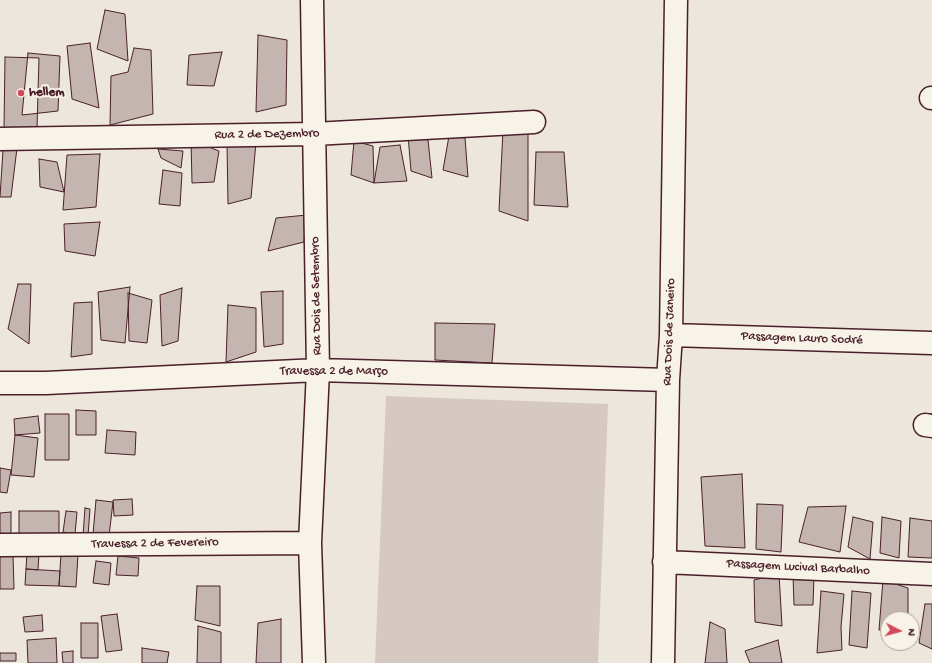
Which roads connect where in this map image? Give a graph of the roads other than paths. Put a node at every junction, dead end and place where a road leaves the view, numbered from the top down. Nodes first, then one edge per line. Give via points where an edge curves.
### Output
1 (312, 0) edge
2 (676, 0) edge
3 (534, 122) dead end
4 (314, 134) junction
5 (0, 139) edge
6 (671, 335) junction
7 (932, 343) edge
8 (318, 370) junction
9 (668, 380) junction
10 (0, 383) edge
11 (310, 543) junction
12 (0, 546) edge
13 (664, 562) junction
14 (932, 574) edge
15 (314, 663) edge
16 (663, 663) edge

1 - 4 street, Rua Dois de Setembro
2 - 6 street, Rua Dois de Janeiro
3 - 4 street, Rua 2 de Dezembro
4 - 5 street, Rua 2 de Dezembro
4 - 8 street, Rua Dois de Setembro
6 - 7 street, Passagem Lauro Sodré
6 - 9 street, Rua Dois de Janeiro
8 - 9 street, Travessa 2 de Março
8 - 10 street, Travessa 2 de Março
8 - 11 street, Rua Dois de Setembro
9 - 13 street, Rua Dois de Janeiro
11 - 12 street, Travessa 2 de Fevereiro
11 - 15 street, Rua Dois de Setembro
13 - 14 street, Passagem Lucival Barbalho
13 - 16 street, Rua Dois de Janeiro

